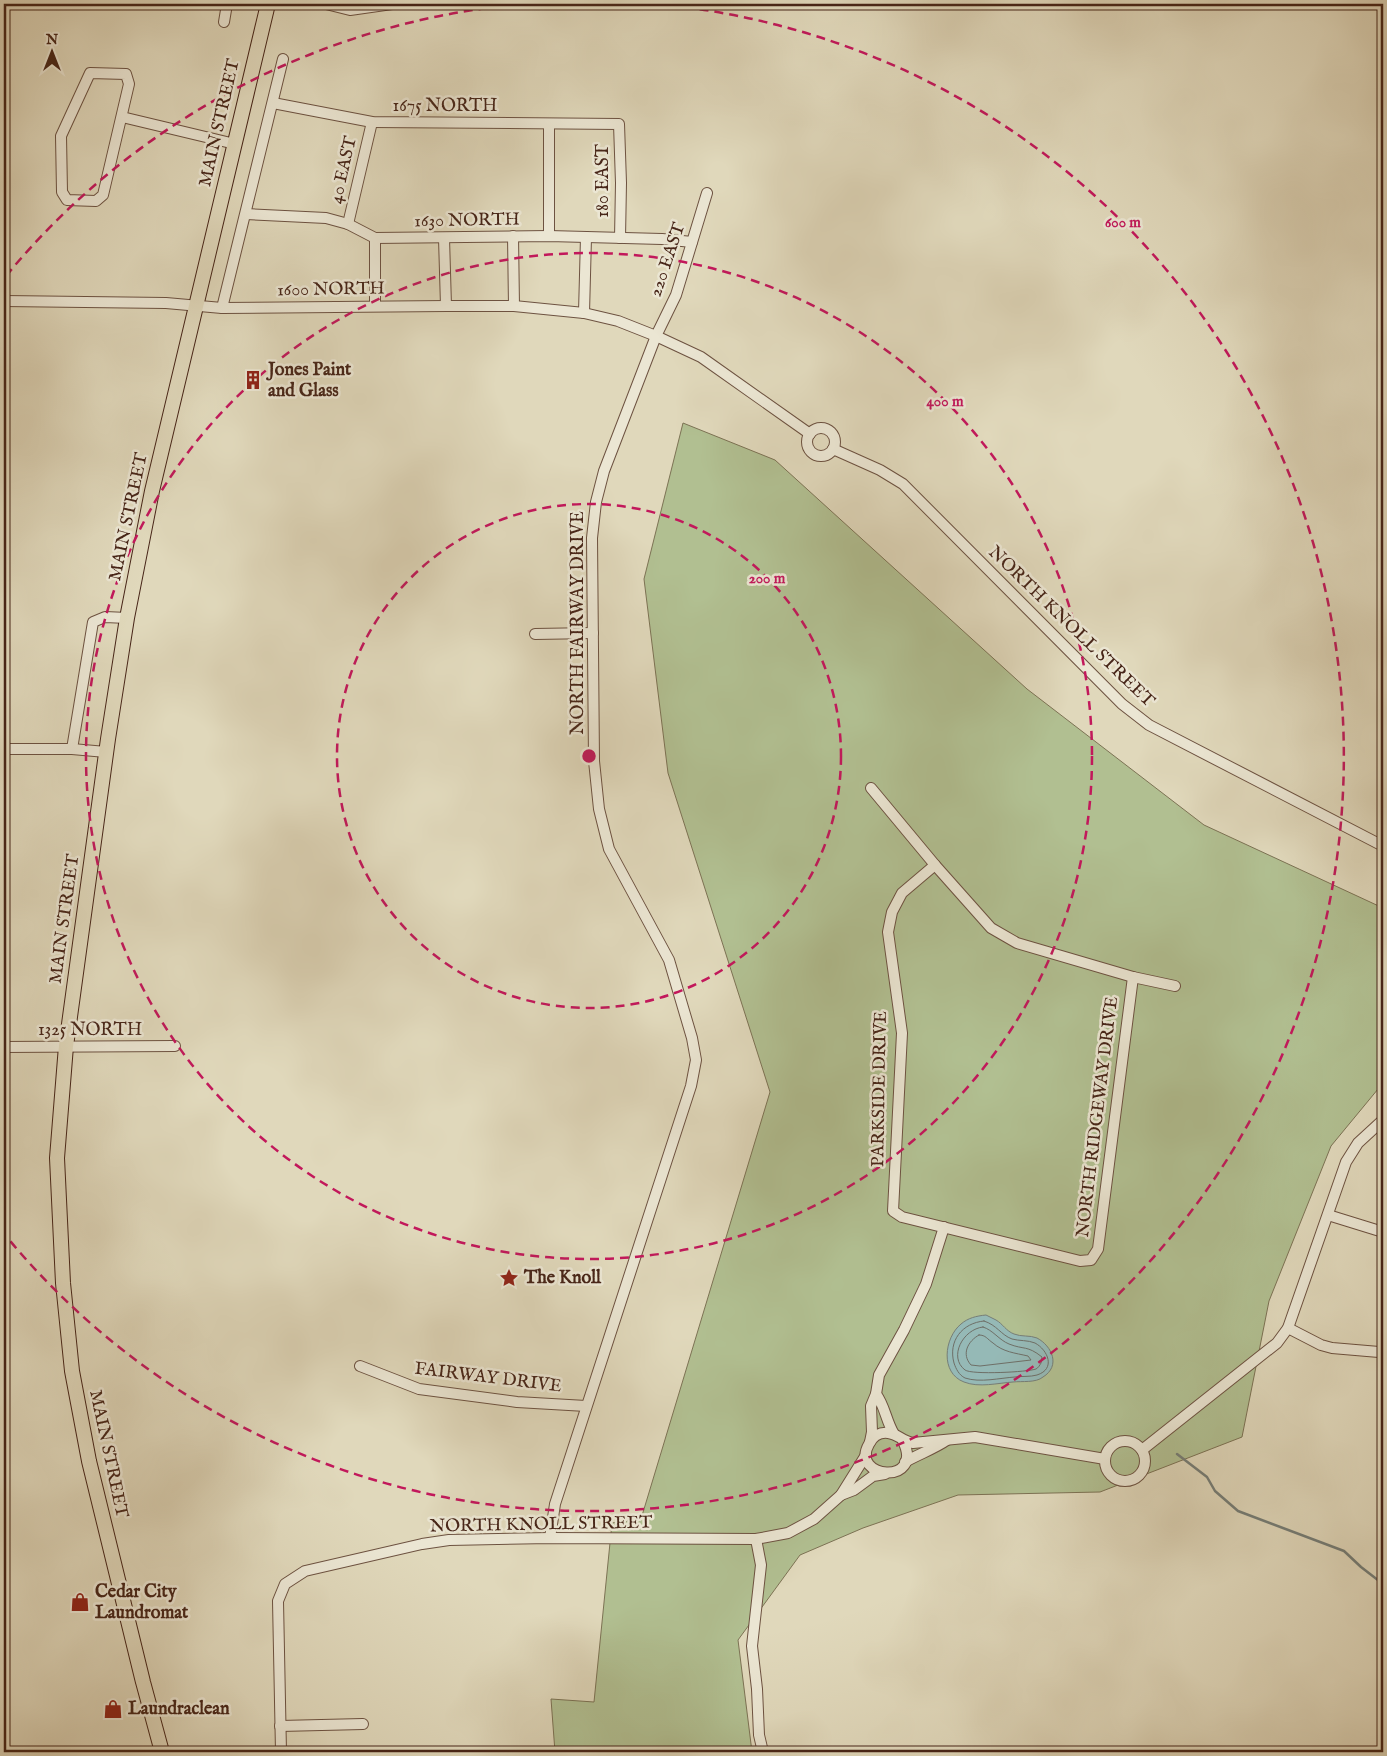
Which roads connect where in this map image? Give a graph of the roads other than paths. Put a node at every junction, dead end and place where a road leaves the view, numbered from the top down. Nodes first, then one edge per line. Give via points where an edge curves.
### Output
1 (227, 4) edge
2 (268, 4) edge
3 (326, 4) edge
4 (392, 4) edge
5 (224, 22) dead end
6 (283, 59) dead end
7 (273, 103) junction
8 (122, 117) junction
9 (372, 122) junction
10 (549, 124) junction
11 (619, 124) joint
12 (235, 144) junction
13 (707, 193) dead end
14 (246, 214) junction
15 (348, 224) junction
16 (513, 236) junction
17 (549, 236) junction
18 (586, 237) junction
19 (375, 238) junction
20 (444, 238) junction
21 (620, 238) junction
22 (692, 242) junction
23 (4, 300) edge
24 (197, 305) junction
25 (375, 306) junction
26 (446, 306) junction
27 (514, 306) junction
28 (222, 308) junction
29 (584, 313) junction
30 (656, 336) junction
31 (810, 434) junction
32 (833, 449) junction
33 (127, 618) junction
34 (592, 633) junction
35 (535, 634) dead end
36 (4, 748) edge
37 (72, 749) junction
38 (106, 752) junction
39 (871, 788) dead end
40 (1383, 846) edge
41 (935, 866) junction
42 (1133, 977) junction
43 (1175, 986) dead end
44 (66, 1046) junction
45 (176, 1046) dead end
46 (4, 1047) edge
47 (1383, 1120) edge
48 (1328, 1215) junction
49 (944, 1227) junction
50 (1383, 1232) edge
51 (1288, 1328) junction
52 (1379, 1352) dead end
53 (360, 1366) dead end
54 (876, 1394) junction
55 (586, 1406) junction
56 (894, 1434) junction
57 (947, 1440) junction
58 (903, 1441) junction
59 (870, 1442) junction
60 (1142, 1450) junction
61 (866, 1455) junction
62 (1105, 1459) junction
63 (905, 1462) junction
64 (885, 1474) junction
65 (842, 1495) junction
66 (550, 1538) junction
67 (756, 1539) junction
68 (363, 1724) dead end
69 (280, 1726) junction
70 (162, 1752) edge
71 (281, 1752) edge
72 (763, 1752) edge

1 - 5 street
2 - 12 main road, MAIN STREET
3 - 4 street via 350,10
6 - 7 street
7 - 9 street, 1675 NORTH
7 - 14 street
8 - 8 street via 129,84 126,74 90,73 61,136 62,192 67,200 96,201 103,195
8 - 12 street
9 - 10 street, 1675 NORTH
9 - 15 street, 40 EAST
10 - 11 street, 1675 NORTH
10 - 17 street
11 - 21 street, 180 EAST
12 - 24 main road, MAIN STREET
13 - 22 street, 220 EAST
14 - 15 street, 1630 NORTH via 326,218
14 - 28 street
15 - 19 street, 1630 NORTH
16 - 17 street, 1630 NORTH
16 - 20 street, 1630 NORTH
16 - 27 street
17 - 18 street, 1630 NORTH
18 - 21 street, 1630 NORTH
18 - 29 street
19 - 20 street, 1630 NORTH
19 - 25 street
20 - 26 street
21 - 22 street, 1630 NORTH
22 - 30 street, 220 EAST via 676,295
23 - 24 street, 1600 NORTH
24 - 28 street, 1600 NORTH
24 - 33 main road, MAIN STREET via 152,491
25 - 26 street, 1600 NORTH
25 - 28 street, 1600 NORTH
26 - 27 street, 1600 NORTH
27 - 29 street, 1600 NORTH
29 - 30 street, 1600 NORTH via 618,321
30 - 31 street via 701,357
30 - 34 street, NORTH FAIRWAY DRIVE via 604,471 596,502 592,538
31 - 32 street via 818,429 827,430 834,436
31 - 32 street, NORTH KNOLL STREET via 808,442 814,453 826,455
32 - 40 street, NORTH KNOLL STREET via 903,484 1122,704 1149,725
33 - 37 street via 105,617 93,622
33 - 38 main road, MAIN STREET
34 - 35 street
34 - 55 street, NORTH FAIRWAY DRIVE via 598,809 609,849 669,960 696,1060 691,1086
36 - 37 street
37 - 38 street
38 - 44 main road, MAIN STREET
39 - 41 street
41 - 42 street via 991,928 1017,943
41 - 49 street, PARKSIDE DRIVE via 902,893 892,912 888,932 902,1033 893,1212
42 - 43 street
42 - 49 street, NORTH RIDGEWAY DRIVE via 1098,1250 1091,1260 1080,1262
44 - 45 street, 1325 NORTH
44 - 46 street, 1325 NORTH
44 - 70 main road, MAIN STREET via 57,1158 63,1282 72,1371 90,1467
47 - 48 street via 1358,1143 1346,1162
48 - 50 street
48 - 51 street
49 - 54 street, NORTH KNOLL STREET via 926,1284 879,1375
51 - 52 street via 1332,1348
51 - 60 street via 1277,1343
53 - 55 street, FAIRWAY DRIVE via 419,1389 517,1402
54 - 56 street
54 - 59 street, NORTH KNOLL STREET
55 - 66 street, NORTH FAIRWAY DRIVE via 555,1504
56 - 58 street
56 - 59 street via 880,1434
57 - 58 street, NORTH KNOLL STREET
57 - 62 street, NORTH KNOLL STREET via 975,1437
57 - 63 street, NORTH KNOLL STREET
58 - 63 street via 907,1449
59 - 61 street, NORTH KNOLL STREET
60 - 62 street via 1128,1441 1120,1442 1107,1451
60 - 62 street via 1145,1464 1138,1477 1132,1480 1116,1479 1106,1467
61 - 64 street via 872,1467
61 - 65 street, NORTH KNOLL STREET
63 - 64 street, NORTH KNOLL STREET via 900,1469
64 - 65 street, NORTH KNOLL STREET via 873,1476
65 - 67 street, NORTH KNOLL STREET via 814,1520 788,1533
66 - 67 street, NORTH KNOLL STREET
66 - 69 street, NORTH KNOLL STREET via 450,1540 422,1544 305,1571 285,1584 278,1601
67 - 72 street via 761,1565 752,1646
68 - 69 street
69 - 71 street, NORTH KNOLL STREET

